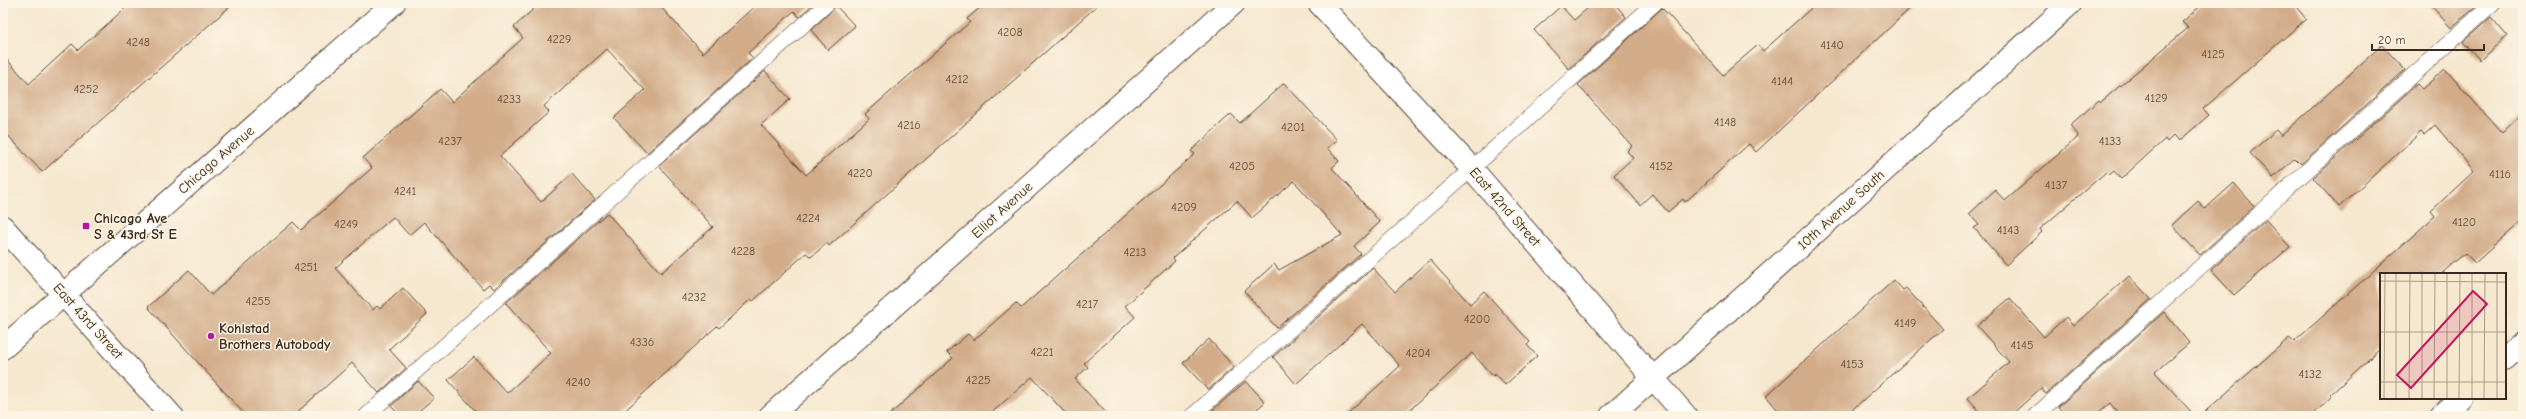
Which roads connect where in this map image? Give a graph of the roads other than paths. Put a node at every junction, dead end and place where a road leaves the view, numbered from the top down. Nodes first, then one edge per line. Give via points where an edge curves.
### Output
1 (394, 3) edge
2 (828, 3) edge
3 (1234, 3) edge
4 (1319, 3) edge
5 (1655, 3) edge
6 (2071, 3) edge
7 (2493, 3) edge
8 (1472, 168) junction
9 (3, 227) edge
10 (64, 295) junction
11 (2523, 343) edge
12 (3, 348) edge
13 (2506, 358) edge
14 (1653, 379) junction
15 (2460, 399) edge
16 (172, 416) edge
17 (366, 416) edge
18 (770, 416) edge
19 (1192, 416) edge
20 (1611, 416) edge
21 (1686, 416) edge
22 (2035, 416) edge
23 (2441, 416) edge

1 - 10 street, Chicago Avenue
2 - 17 lane
3 - 18 street, Elliot Avenue
4 - 8 street, East 42nd Street
5 - 8 lane
6 - 14 street, 10th Avenue South
7 - 22 lane
8 - 14 street, East 42nd Street
8 - 19 lane
9 - 10 street, East 43rd Street
10 - 12 street, Chicago Avenue
10 - 16 street, East 43rd Street
11 - 13 street
14 - 20 street, 10th Avenue South
14 - 21 street, East 42nd Street
15 - 23 street

